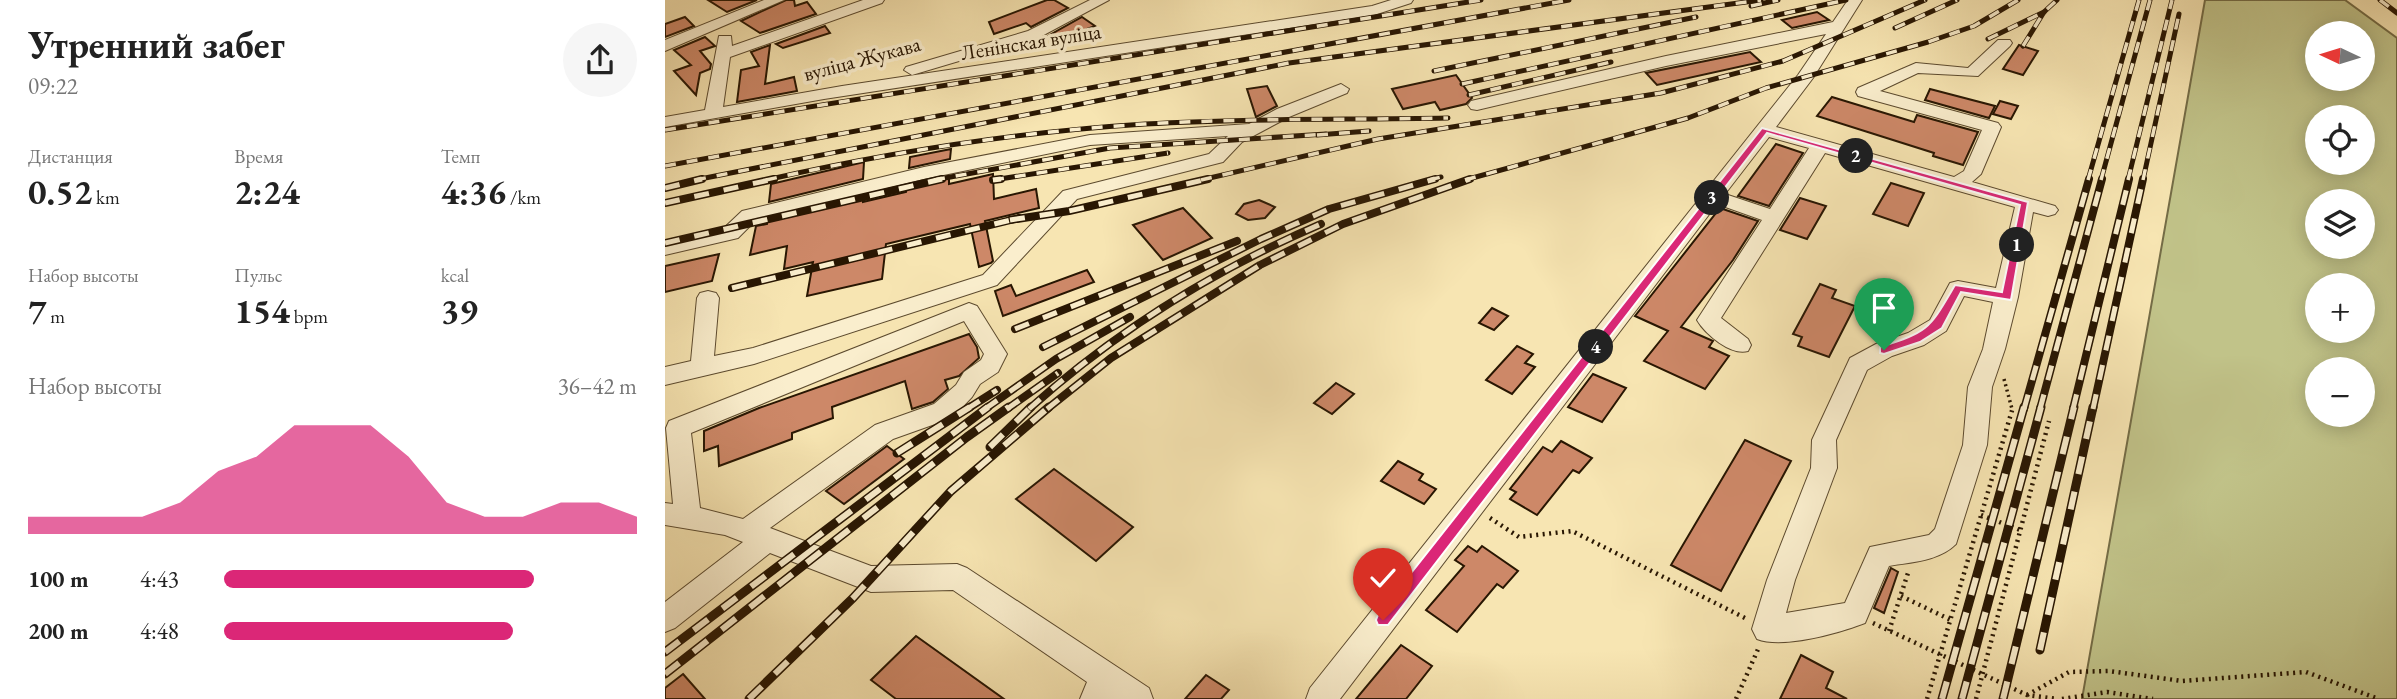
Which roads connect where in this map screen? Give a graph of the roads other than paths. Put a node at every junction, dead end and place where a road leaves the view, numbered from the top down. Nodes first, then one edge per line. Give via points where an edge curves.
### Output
1 (877, 0) edge
2 (1102, 0) edge
3 (1349, 0) edge
4 (1406, 0) edge
5 (1855, 0) edge
6 (770, 1) edge
7 (1374, 10) junction
8 (726, 22) junction
9 (1840, 25) junction
10 (2004, 43) dead end
11 (665, 46) edge
12 (723, 54) junction
13 (1341, 89) dead end
14 (828, 95) junction
15 (1477, 104) dead end
16 (713, 114) junction
17 (665, 122) edge
18 (1254, 129) junction
19 (1765, 130) junction
20 (1820, 146) junction
21 (1956, 184) junction
22 (1713, 196) junction
23 (1774, 217) junction
24 (665, 248) edge
25 (2007, 297) junction
26 (708, 298) dead end
27 (1740, 345) dead end
28 (702, 368) junction
29 (665, 376) edge
30 (676, 516) edge
31 (757, 535) junction
32 (665, 619) edge
33 (1100, 688) edge
34 (1138, 699) edge
35 (1321, 699) edge

1 - 12 street
2 - 14 street, вуліца Жукава via 1034,34
3 - 7 street
4 - 7 street, Ленінская вуліца
5 - 9 street
6 - 8 street
7 - 14 street, Ленінская вуліца
8 - 11 street
8 - 12 street
9 - 15 street via 1798,38 1666,61
9 - 19 street
10 - 21 street via 1972,73 1916,68 1864,92 1993,127 1972,174
12 - 16 street
13 - 18 street
14 - 16 street, вуліца Жукава
16 - 17 street, вуліца Жукава
18 - 24 street via 1102,139 1028,152 749,215 731,233
18 - 28 street via 1236,138 1216,158 1070,195 990,280 754,356
19 - 20 street
19 - 22 street
20 - 21 street
20 - 23 street
21 - 25 street via 2037,207
22 - 23 street
22 - 35 street
23 - 27 street via 1708,320
25 - 25 street via 1980,387 1975,445 1946,536 1937,545 1880,556 1855,614 1767,629 1824,468 1824,440 1858,364 1938,325 1958,288
26 - 28 street
28 - 29 street
30 - 31 street via 726,524
30 - 31 street via 678,428 969,311 996,354 990,366 972,378 943,411 884,432
31 - 32 street
31 - 33 street via 871,579 957,577
33 - 34 street

